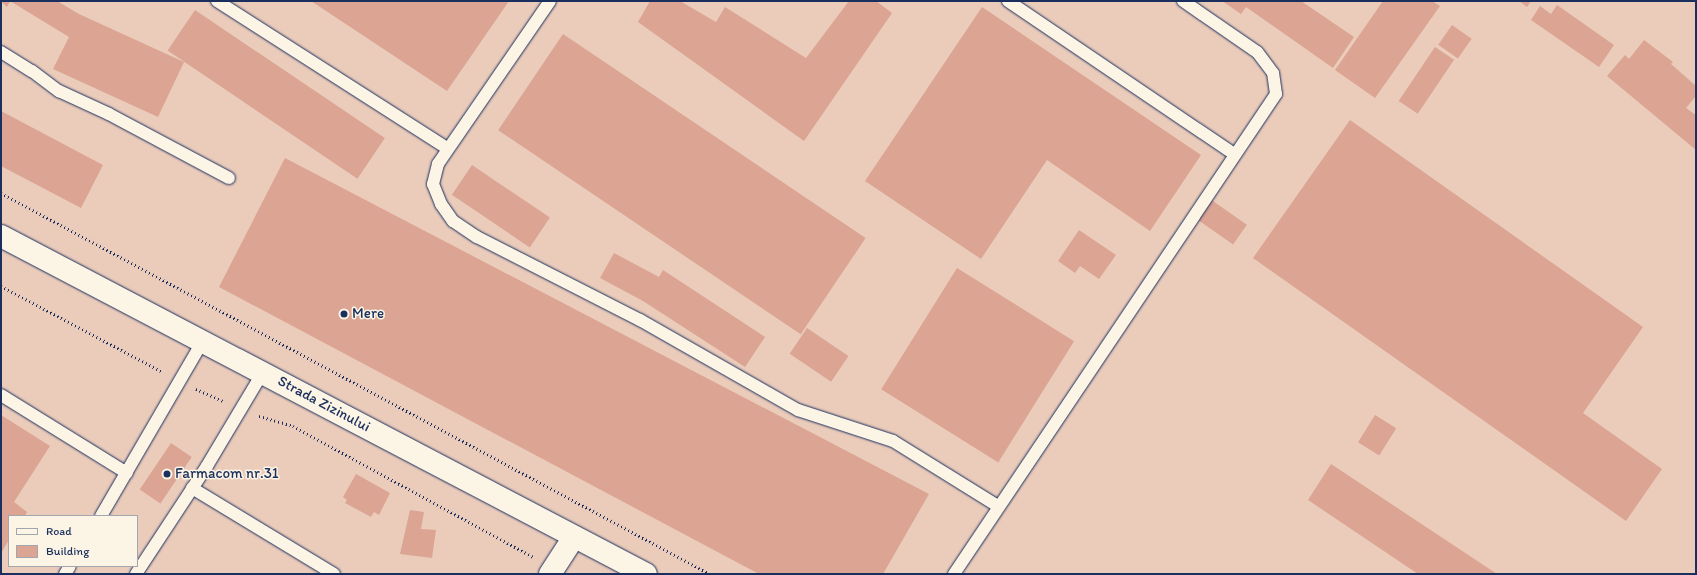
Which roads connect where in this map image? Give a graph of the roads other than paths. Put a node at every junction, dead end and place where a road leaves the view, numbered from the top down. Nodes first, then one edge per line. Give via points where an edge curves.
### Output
1 (217, 1) edge
2 (550, 1) edge
3 (1008, 1) edge
4 (1183, 1) edge
5 (1, 52) edge
6 (447, 148) junction
7 (1234, 154) junction
8 (229, 178) dead end
9 (1, 236) edge
10 (204, 341) junction
11 (263, 372) junction
12 (1, 395) edge
13 (127, 473) junction
14 (192, 488) junction
15 (998, 506) junction
16 (101, 515) edge
17 (574, 537) junction
18 (552, 571) edge
19 (136, 574) edge
20 (334, 574) edge
21 (646, 574) edge
22 (954, 574) edge

1 - 6 lane
2 - 6 lane
3 - 7 lane
4 - 7 lane via 1257,52 1273,73 1276,94 1250,135
5 - 8 lane via 32,70 58,91 109,114
6 - 15 lane via 438,164 433,184 446,213 464,230 640,320 798,410 893,442
7 - 15 lane
9 - 10 main road, Strada Zizinului
10 - 11 main road, Strada Zizinului
10 - 13 lane
11 - 14 lane
11 - 17 main road, Strada Zizinului
12 - 13 lane
13 - 16 lane
14 - 19 lane
14 - 20 lane
15 - 22 lane
17 - 18 main road
17 - 21 main road, Strada Zizinului

